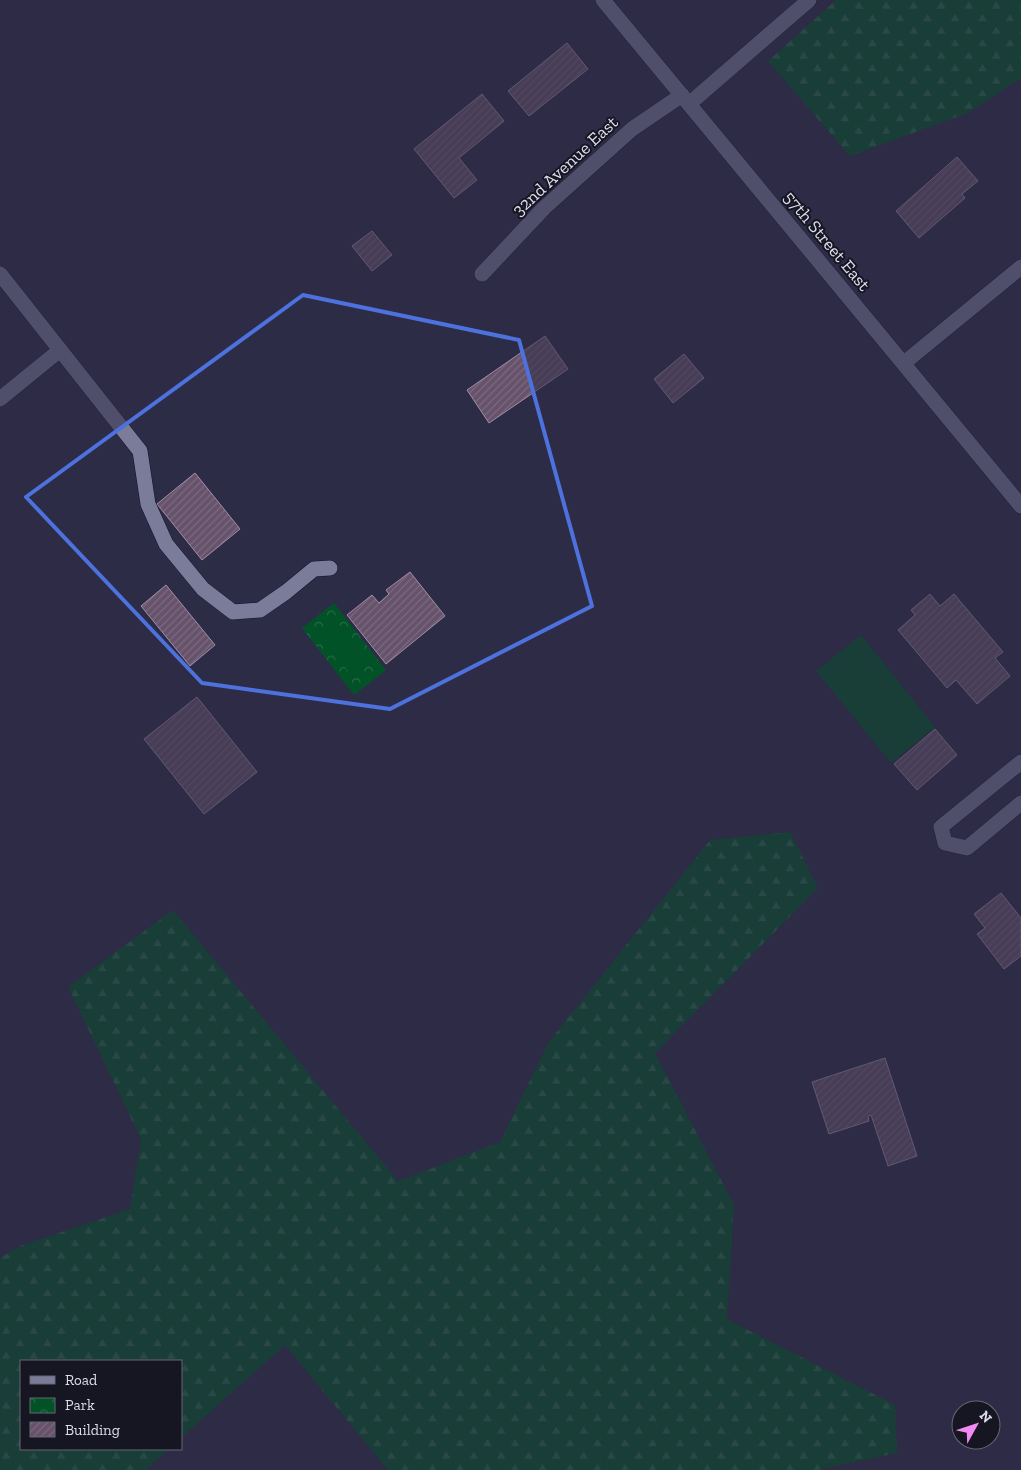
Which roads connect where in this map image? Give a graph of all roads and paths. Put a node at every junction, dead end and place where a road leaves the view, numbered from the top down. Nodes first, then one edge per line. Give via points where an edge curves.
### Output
1 (603, 0) edge
2 (808, 0) edge
3 (686, 100) junction
4 (1021, 267) edge
5 (0, 274) edge
6 (482, 274) dead end
7 (60, 350) junction
8 (904, 363) junction
9 (0, 399) edge
10 (1021, 506) edge
11 (330, 568) dead end
12 (1021, 762) edge
13 (1021, 803) edge

1 - 3 street, 57th Street East
2 - 3 street, 32nd Avenue East
3 - 6 street, 32nd Avenue East via 632,130 552,201
3 - 8 street, 57th Street East
4 - 8 street
5 - 7 street
7 - 9 street
7 - 11 street via 140,451 148,504 166,544 203,589 233,612 260,610 314,569
8 - 10 street, 57th Street East
12 - 13 street via 941,827 945,843 967,848

